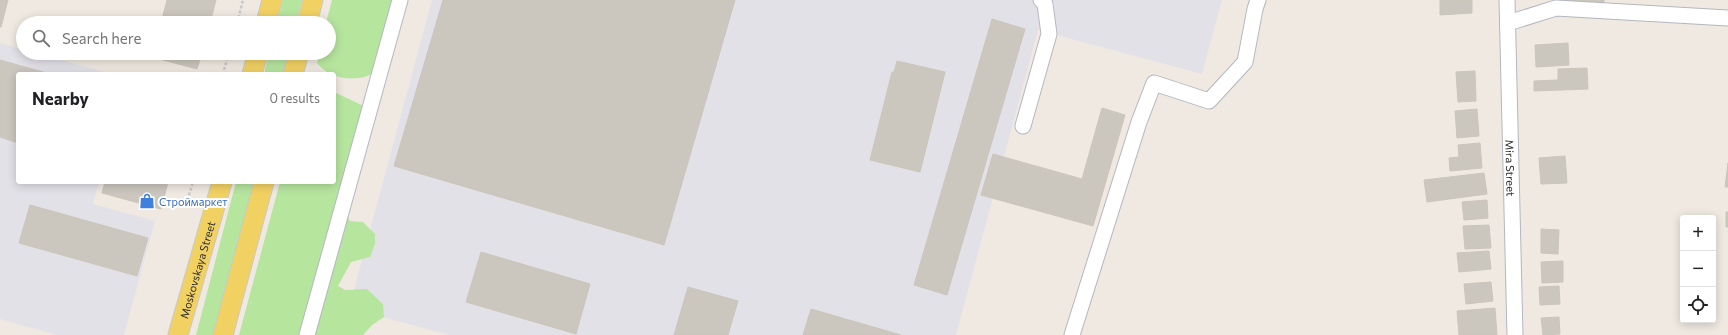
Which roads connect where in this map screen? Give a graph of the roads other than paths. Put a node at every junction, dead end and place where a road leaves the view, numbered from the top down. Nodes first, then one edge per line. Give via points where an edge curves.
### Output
1 (272, 0) edge
2 (313, 0) edge
3 (400, 0) edge
4 (1041, 0) edge
5 (1258, 0) edge
6 (1507, 0) edge
7 (268, 16) edge
8 (309, 16) edge
9 (1728, 18) edge
10 (1508, 23) junction
11 (256, 60) edge
12 (297, 60) edge
13 (253, 72) edge
14 (294, 72) edge
15 (1023, 126) dead end
16 (221, 184) edge
17 (263, 184) edge
18 (178, 335) edge
19 (223, 335) edge
20 (307, 335) edge
21 (1072, 335) edge
22 (1515, 335) edge

1 - 7 main road
2 - 8 main road
3 - 20 street
4 - 15 street via 1044,4 1049,34
5 - 21 street via 1254,9 1245,62 1209,100 1154,83 1139,122
6 - 10 street, Mira Street
9 - 10 street via 1556,8
10 - 22 street, Mira Street
11 - 13 main road
12 - 14 main road
16 - 18 main road, Moskovskaya Street
17 - 19 main road

